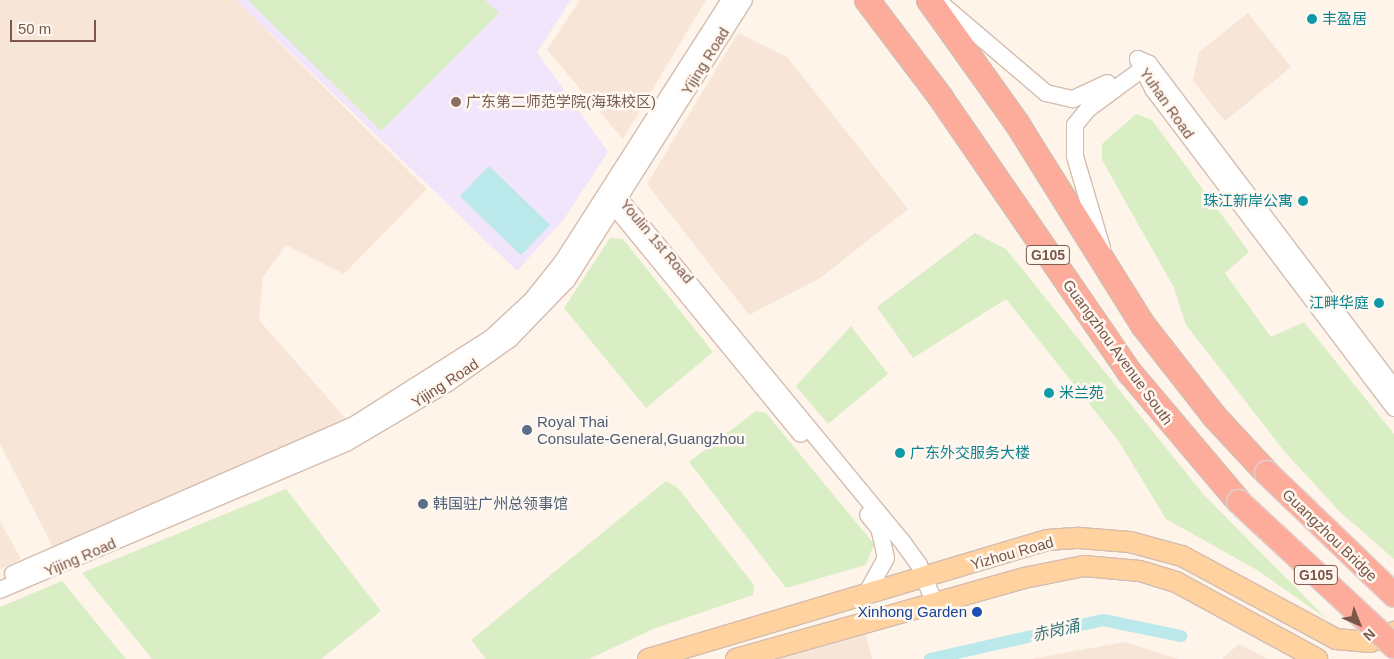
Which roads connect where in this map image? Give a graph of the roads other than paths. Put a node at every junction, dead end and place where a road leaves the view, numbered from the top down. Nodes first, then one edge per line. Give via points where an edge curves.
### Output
1 (730, 0) edge
2 (744, 0) edge
3 (866, 0) edge
4 (929, 0) edge
5 (937, 0) edge
6 (1143, 64) junction
7 (616, 198) junction
8 (1112, 281) junction
9 (1394, 388) edge
10 (1394, 408) edge
11 (925, 578) junction
12 (0, 579) edge
13 (0, 590) edge
14 (1394, 595) edge
15 (865, 596) junction
16 (935, 604) junction
17 (1394, 632) edge
18 (1394, 646) edge
19 (648, 659) edge
20 (736, 659) edge
21 (1317, 659) edge

1 - 7 street, Yijing Road
2 - 7 street, Yijing Road
3 - 18 highway, Guangzhou Avenue South / G105, bridge via 941,98 1130,374 1240,502
4 - 8 highway, G105 via 1018,125
5 - 6 street via 1031,84 1058,97 1085,96
6 - 8 street via 1088,109 1073,133 1075,156
6 - 9 street, Yuhan Road
6 - 10 street, Yuhan Road
7 - 11 street, Youlin 1st Road via 896,533
7 - 12 street, Yijing Road via 512,320 405,396 316,442
7 - 13 street, Yijing Road via 551,302 510,339 448,383 346,443
7 - 15 street, Youlin 1st Road via 879,528 886,558
8 - 14 highway, Guangzhou Bridge / G105, bridge via 1199,397 1267,473
11 - 15 main road, Yizhou Road
11 - 16 street, Youlin 1st Road
11 - 17 main road, Yizhou Road via 1047,540 1130,542 1206,566 1336,639 1370,642
15 - 19 main road, Yizhou Road via 730,631
16 - 20 main road, Yizhou Road
16 - 21 main road, Yizhou Road via 1054,570 1113,567 1176,582

